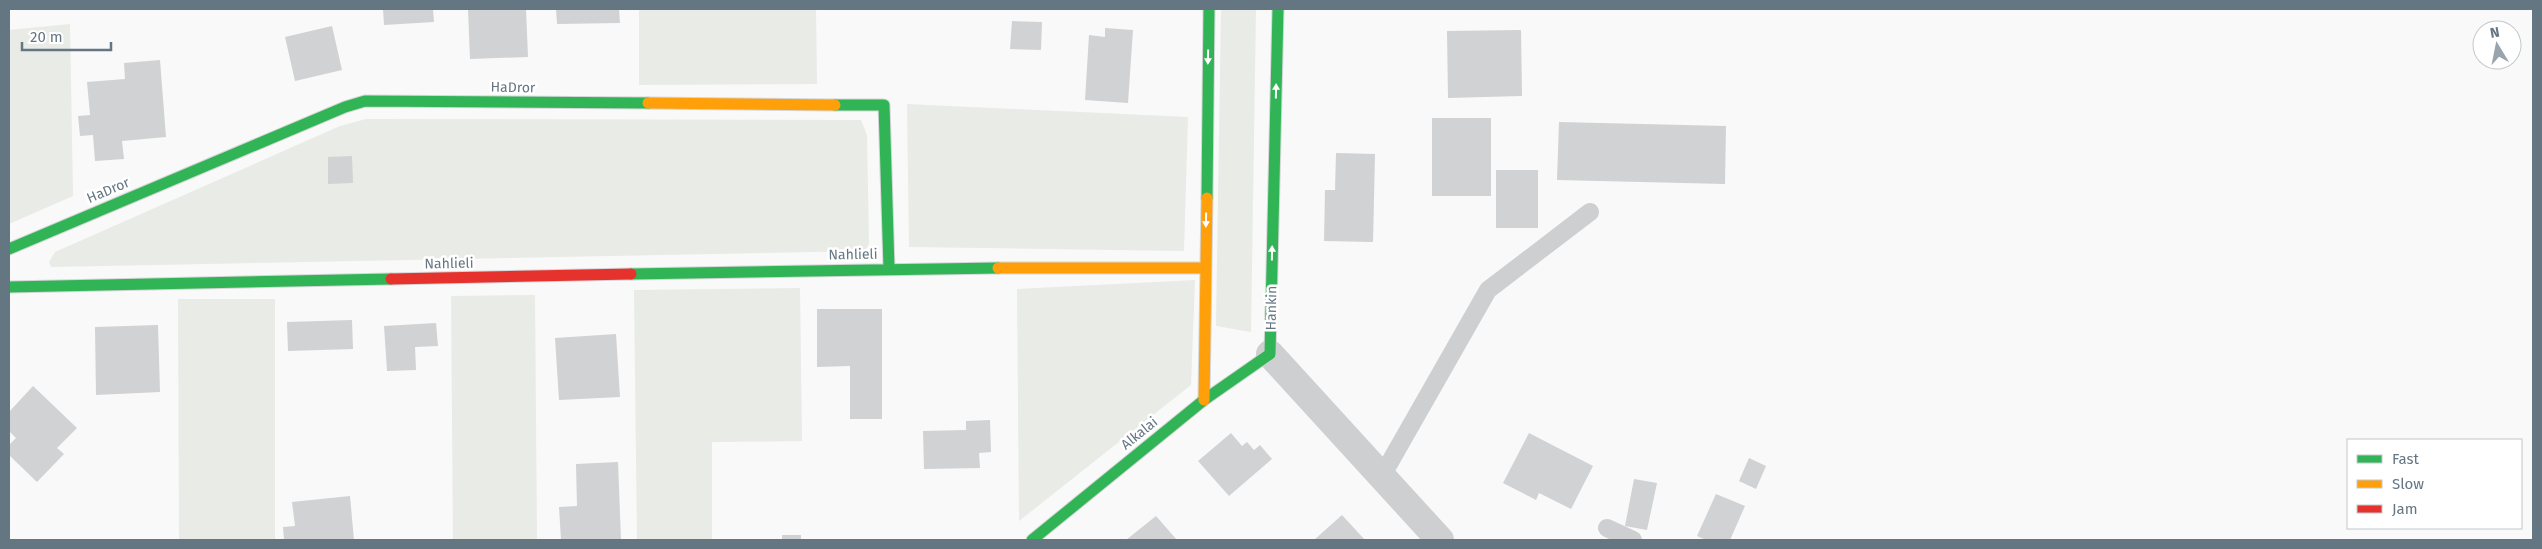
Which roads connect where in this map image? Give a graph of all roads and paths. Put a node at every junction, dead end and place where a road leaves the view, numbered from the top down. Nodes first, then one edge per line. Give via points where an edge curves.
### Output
1 (1209, 9) edge
2 (1278, 9) edge
3 (1590, 212) dead end
4 (9, 248) edge
5 (889, 268) junction
6 (1205, 268) junction
7 (9, 287) edge
8 (1270, 354) junction
9 (1204, 400) junction
10 (1382, 476) junction
11 (1607, 528) dead end
12 (1032, 540) edge
13 (1440, 540) edge
14 (1634, 540) edge

1 -> 6 street
8 -> 2 street, Hankin
3 - 10 lane via 1488,290
4 - 5 street, HaDror via 365,101 884,105
5 - 6 street, Nahlieli
5 - 7 street, Nahlieli
6 - 9 street
8 - 9 street, Alkalai
8 - 10 street
9 - 12 street, Alkalai
10 - 13 street
11 - 14 lane

